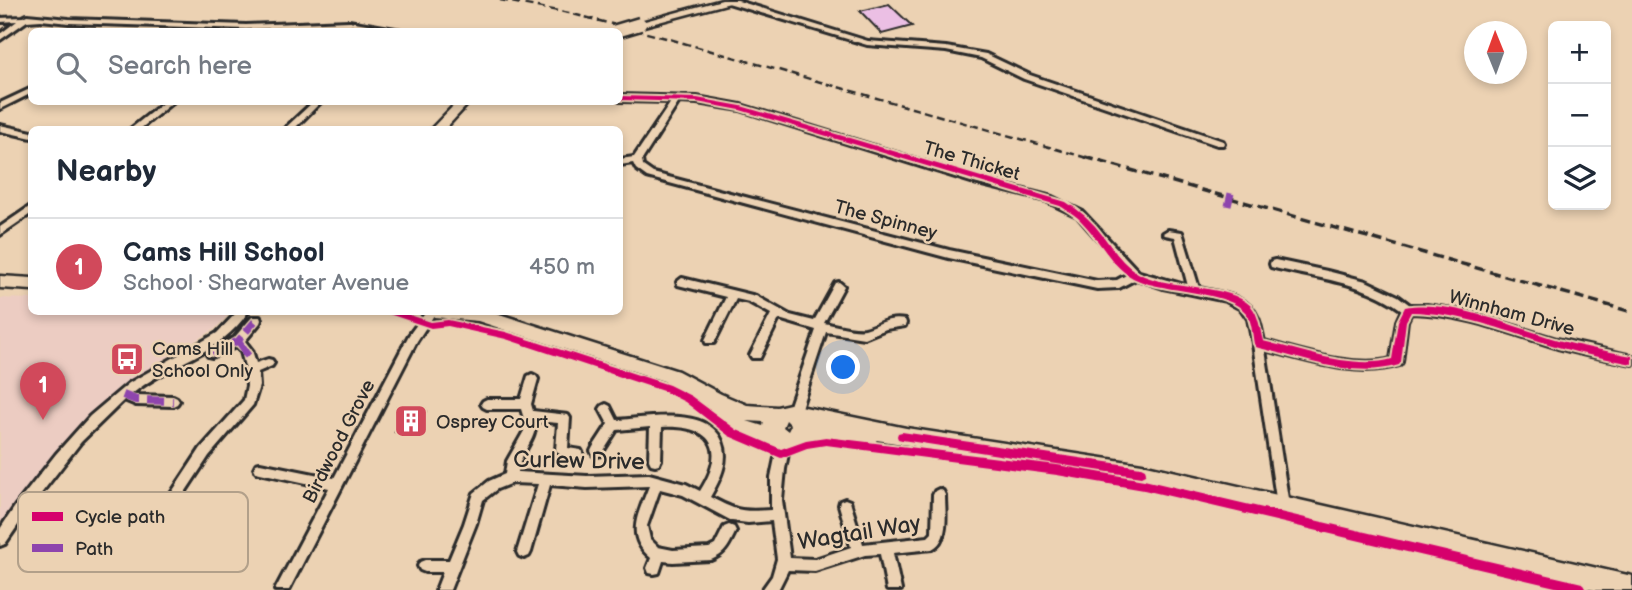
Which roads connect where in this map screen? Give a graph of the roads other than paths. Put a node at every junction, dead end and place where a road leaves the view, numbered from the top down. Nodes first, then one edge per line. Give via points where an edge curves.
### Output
1 (733, 1) edge
2 (27, 17) junction
3 (0, 20) edge
4 (228, 28) edge
5 (270, 28) edge
6 (383, 28) edge
7 (623, 29) edge
8 (0, 38) edge
9 (28, 92) edge
10 (623, 97) edge
11 (677, 99) junction
12 (165, 105) edge
13 (314, 105) edge
14 (461, 105) edge
15 (0, 106) edge
16 (138, 126) edge
17 (291, 126) edge
18 (440, 126) edge
19 (0, 128) edge
20 (28, 134) edge
21 (1220, 143) dead end
22 (637, 160) junction
23 (623, 162) edge
24 (28, 211) edge
25 (1174, 230) dead end
26 (0, 232) edge
27 (1275, 264) dead end
28 (1135, 275) junction
29 (0, 282) edge
30 (682, 282) dead end
31 (28, 284) edge
32 (839, 286) dead end
33 (1195, 291) junction
34 (733, 294) junction
35 (1408, 309) junction
36 (777, 313) junction
37 (240, 315) edge
38 (429, 315) edge
39 (486, 315) edge
40 (257, 320) dead end
41 (901, 323) dead end
42 (819, 327) junction
43 (710, 340) dead end
44 (238, 341) junction
45 (1259, 344) junction
46 (212, 353) dead end
47 (756, 355) dead end
48 (1632, 360) edge
49 (268, 363) dead end
50 (252, 370) junction
51 (532, 379) dead end
52 (122, 395) junction
53 (713, 400) junction
54 (173, 401) dead end
55 (487, 404) dead end
56 (606, 409) dead end
57 (527, 410) junction
58 (790, 415) junction
59 (656, 424) junction
60 (614, 425) junction
61 (902, 436) junction
62 (785, 438) junction
63 (597, 451) dead end
64 (577, 454) dead end
65 (655, 460) dead end
66 (260, 468) dead end
67 (511, 477) junction
68 (546, 478) junction
69 (656, 482) junction
70 (337, 484) junction
71 (34, 492) edge
72 (179, 492) edge
73 (939, 495) dead end
74 (702, 498) junction
75 (845, 505) dead end
76 (1283, 505) junction
77 (18, 513) edge
78 (778, 515) junction
79 (729, 531) dead end
80 (0, 540) edge
81 (886, 548) junction
82 (858, 550) junction
83 (524, 552) dead end
84 (784, 564) junction
85 (425, 566) dead end
86 (454, 566) junction
87 (1576, 582) edge
88 (1632, 587) edge
89 (282, 590) edge
90 (443, 590) edge
91 (769, 590) edge
92 (894, 590) edge

1 - 7 street, bridge
1 - 21 street via 867,43 983,56 1027,77
2 - 3 street
2 - 4 street
2 - 8 street
5 - 6 street via 349,23
9 - 15 street
10 - 11 street, The Thicket
11 - 22 street
11 - 28 street, The Thicket via 741,108 1063,204 1088,221
12 - 16 street
13 - 17 street
14 - 18 street
19 - 20 street
22 - 23 street
22 - 28 street, The Spinney via 650,176 949,254 1097,285 1119,284
24 - 26 street
25 - 33 street
27 - 35 street via 1356,281 1386,293
28 - 33 street
29 - 31 main road
30 - 34 street
32 - 42 street
33 - 45 street via 1245,306 1253,317
34 - 36 street
34 - 43 street
35 - 45 street via 1396,362 1389,365 1371,368
35 - 48 street, Winnham Drive via 1456,312
36 - 42 street
36 - 47 street
37 - 52 street via 227,331
38 - 70 street, Birdwood Grove via 412,338
39 - 53 main road via 655,370 690,384
40 - 44 street
41 - 42 street via 864,334
42 - 58 street
44 - 46 street
44 - 50 street
45 - 76 street
49 - 50 street
50 - 72 street via 249,402 205,452
51 - 57 street
52 - 54 street
52 - 71 street via 82,431
53 - 58 main road via 746,413
53 - 62 main road via 721,414 737,425
55 - 57 street
56 - 60 street
57 - 64 street via 564,418 562,450
57 - 67 street via 530,432 513,461
58 - 61 main road
58 - 62 main road via 772,426
59 - 60 street
59 - 65 street
59 - 74 street via 698,425 718,442 719,466
60 - 63 street
61 - 62 main road
61 - 76 main road via 1105,465
62 - 78 street via 777,479
66 - 70 street
67 - 68 street, Curlew Drive
67 - 86 street, Curlew Drive via 478,497
68 - 69 street, Curlew Drive
68 - 83 street
69 - 74 street, Curlew Drive
69 - 79 street via 640,526 656,561 711,555 720,549
70 - 89 street, Birdwood Grove
73 - 81 street, Wagtail Way via 936,540 928,545
74 - 78 street, Curlew Drive via 732,515
75 - 82 street via 855,520
76 - 87 main road
77 - 80 street
78 - 84 street
81 - 82 street, Wagtail Way
81 - 92 street
82 - 84 street, Wagtail Way via 815,565
84 - 91 street
85 - 86 street
86 - 90 street, Curlew Drive
87 - 88 main road

